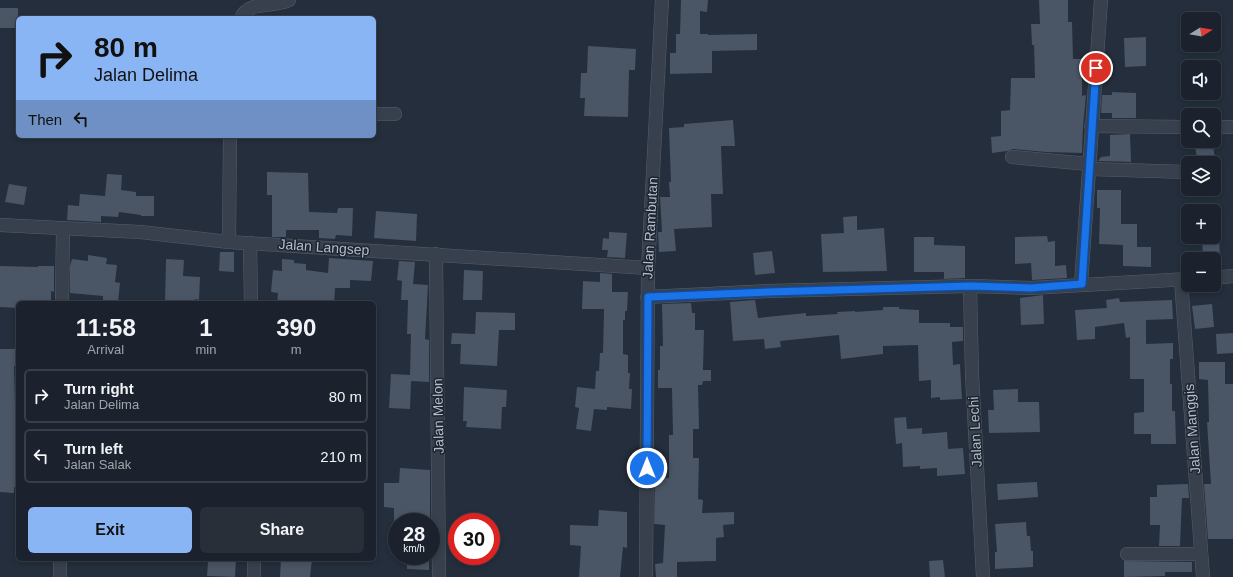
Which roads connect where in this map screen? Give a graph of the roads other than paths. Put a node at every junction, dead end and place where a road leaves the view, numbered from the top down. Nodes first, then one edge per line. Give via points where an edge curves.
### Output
1 (289, 0) edge
2 (662, 0) edge
3 (1101, 0) edge
4 (242, 16) edge
5 (376, 114) edge
6 (395, 114) dead end
7 (1092, 126) junction
8 (1181, 126) edge
9 (1221, 127) edge
10 (1232, 127) dead end
11 (230, 138) edge
12 (1012, 157) dead end
13 (1089, 166) junction
14 (1181, 172) edge
15 (0, 224) edge
16 (63, 229) junction
17 (229, 242) junction
18 (250, 243) junction
19 (436, 254) junction
20 (648, 268) junction
21 (1233, 276) edge
22 (1221, 277) edge
23 (1181, 280) edge
24 (1082, 284) junction
25 (970, 286) junction
26 (1185, 292) edge
27 (648, 297) junction
28 (62, 301) edge
29 (251, 301) edge
30 (1127, 554) dead end
31 (1201, 554) junction
32 (60, 561) edge
33 (254, 561) edge
34 (60, 577) edge
35 (254, 577) edge
36 (439, 577) edge
37 (646, 577) edge
38 (983, 577) edge
39 (1203, 577) edge

1 - 4 street via 255,6 244,11
2 - 20 street, Jalan Rambutan
3 - 7 street
5 - 6 street
7 - 8 street
7 - 13 street
9 - 10 street
11 - 17 street
12 - 13 street
13 - 14 street
13 - 24 street
15 - 16 street, Jalan Langsep
16 - 17 street, Jalan Langsep via 140,232
16 - 28 street
17 - 18 street, Jalan Langsep
18 - 19 street, Jalan Langsep
18 - 29 street
19 - 20 street, Jalan Langsep
19 - 36 street, Jalan Melon
20 - 27 street, Jalan Rambutan
21 - 22 street
23 - 24 street
24 - 25 street via 1031,288
25 - 27 street
25 - 38 street, Jalan Lechi
26 - 31 street, Jalan Manggis
27 - 37 street, Jalan Rambutan
30 - 31 street
31 - 39 street, Jalan Manggis
32 - 34 street
33 - 35 street

